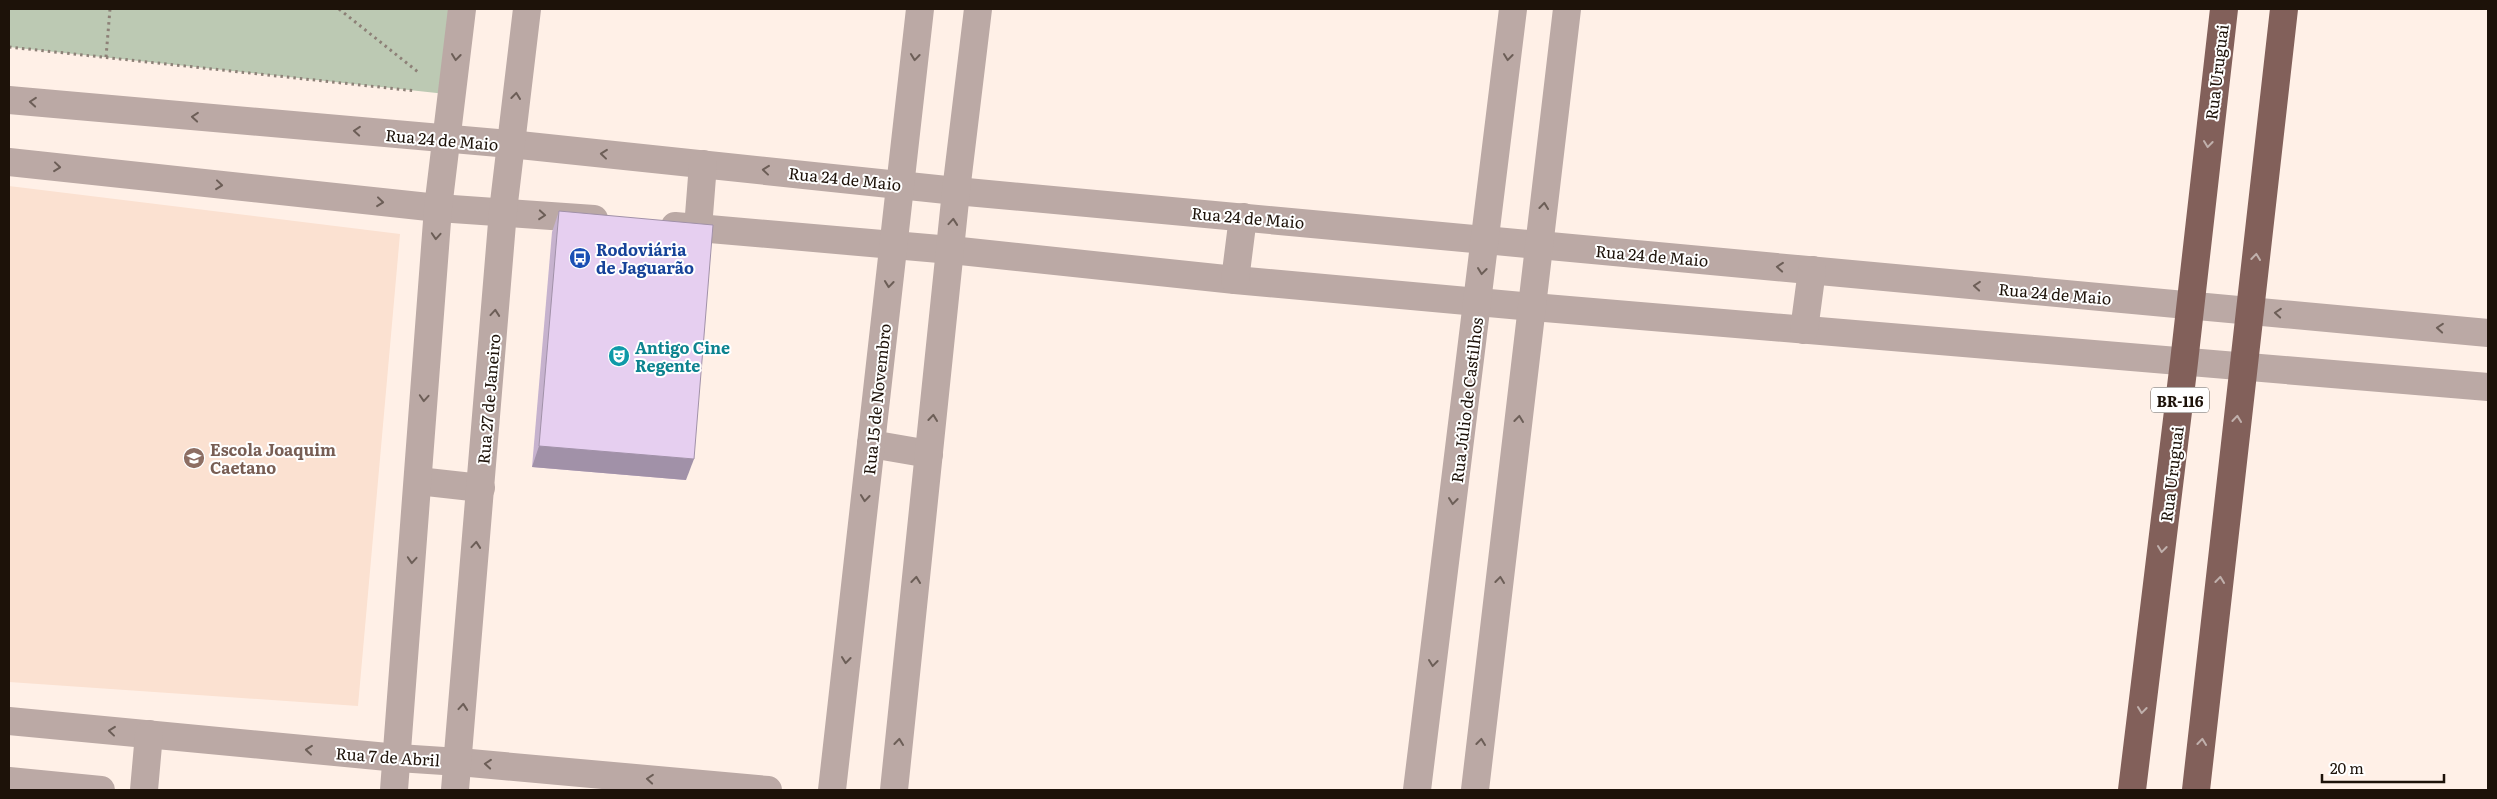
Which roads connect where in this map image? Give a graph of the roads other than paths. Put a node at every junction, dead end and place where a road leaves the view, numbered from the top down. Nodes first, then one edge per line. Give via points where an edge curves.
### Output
1 (462, 9) edge
2 (528, 9) edge
3 (920, 9) edge
4 (978, 9) edge
5 (1513, 9) edge
6 (1566, 9) edge
7 (2224, 9) edge
8 (2284, 9) edge
9 (9, 100) edge
10 (445, 139) junction
11 (510, 144) junction
12 (9, 162) edge
13 (703, 164) junction
14 (901, 184) junction
15 (956, 191) junction
16 (438, 208) junction
17 (503, 211) junction
18 (1243, 217) junction
19 (620, 221) edge
20 (649, 224) edge
21 (698, 228) junction
22 (1486, 239) junction
23 (1540, 244) junction
24 (893, 245) junction
25 (951, 250) junction
26 (1812, 270) junction
27 (1235, 280) junction
28 (1478, 302) junction
29 (2189, 306) junction
30 (1533, 307) junction
31 (2249, 311) junction
32 (1804, 330) junction
33 (2488, 333) edge
34 (2184, 362) junction
35 (2243, 368) junction
36 (2488, 387) edge
37 (871, 444) junction
38 (929, 454) junction
39 (418, 481) junction
40 (481, 488) junction
41 (9, 721) edge
42 (149, 734) junction
43 (398, 758) junction
44 (459, 762) junction
45 (9, 780) edge
46 (101, 790) edge
47 (144, 790) edge
48 (394, 790) edge
49 (455, 790) edge
50 (768, 790) edge
51 (832, 790) edge
52 (894, 790) edge
53 (1417, 790) edge
54 (1475, 790) edge
55 (2132, 790) edge
56 (2196, 790) edge

1 -> 10 street
11 -> 2 street, Rua 27 de Janeiro
3 -> 14 street, Rua 15 de Novembro
4 - 15 street
5 -> 22 street, Rua Júlio de Castilhos
23 -> 6 street
7 -> 29 highway, Rua Uruguai / BR-116
31 -> 8 highway
10 -> 9 street, Rua 24 de Maio
10 - 11 street, Rua 24 de Maio
10 - 16 street
13 -> 11 street, Rua 24 de Maio
11 - 17 street, Rua 27 de Janeiro
12 -> 16 street
14 -> 13 street, Rua 24 de Maio
13 - 21 street
14 - 15 street, Rua 24 de Maio
14 - 24 street, Rua 15 de Novembro
15 - 18 street, Rua 24 de Maio
25 -> 15 street
16 - 17 street
16 -> 39 street
17 -> 19 street
40 -> 17 street, Rua 27 de Janeiro
18 - 22 street, Rua 24 de Maio
18 - 27 street
20 - 21 street
21 - 24 street
22 - 23 street, Rua 24 de Maio
22 -> 28 street, Rua Júlio de Castilhos
26 -> 23 street, Rua 24 de Maio
23 - 30 street
24 - 25 street
24 -> 37 street, Rua 15 de Novembro
25 - 27 street
38 -> 25 street
29 -> 26 street, Rua 24 de Maio
26 - 32 street
27 - 28 street
28 - 30 street
28 -> 53 street, Rua Júlio de Castilhos
29 - 31 street, Rua 24 de Maio
29 - 34 highway, Rua Uruguai / BR-116
30 - 32 street
54 -> 30 street
33 -> 31 street, Rua 24 de Maio
31 - 35 highway
32 - 34 street
34 - 35 street
34 -> 55 highway, Rua Uruguai / BR-116
35 - 36 street
56 -> 35 highway
37 - 38 street
37 -> 51 street, Rua 15 de Novembro
52 -> 38 street
39 - 40 street
39 -> 43 street
44 -> 40 street, Rua 27 de Janeiro
42 -> 41 street, Rua 7 de Abril
43 -> 42 street, Rua 7 de Abril
42 - 47 street
43 - 44 street, Rua 7 de Abril
43 - 48 street
44 - 49 street, Rua 27 de Janeiro
50 -> 44 street, Rua 7 de Abril
45 - 46 street

